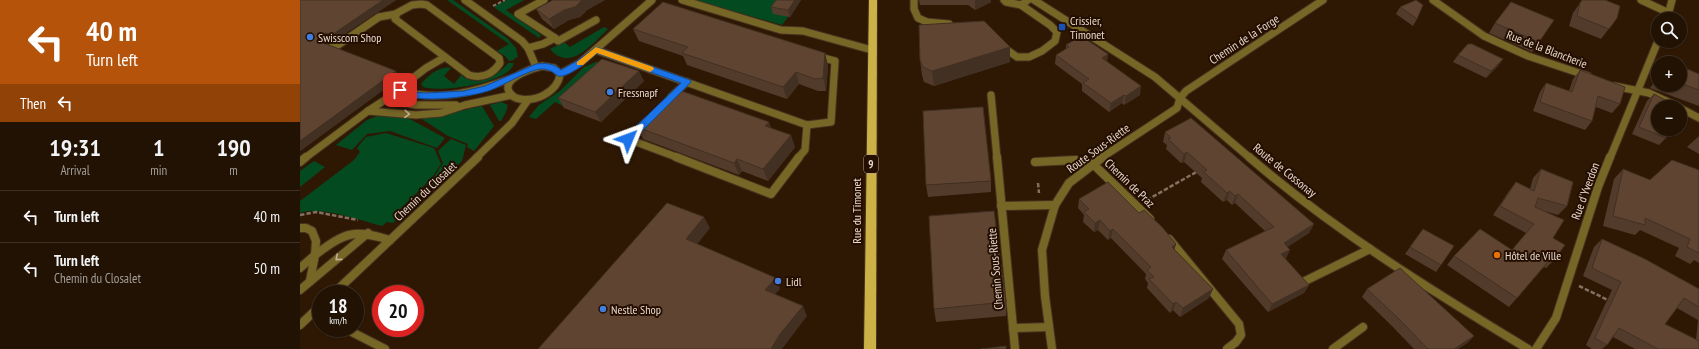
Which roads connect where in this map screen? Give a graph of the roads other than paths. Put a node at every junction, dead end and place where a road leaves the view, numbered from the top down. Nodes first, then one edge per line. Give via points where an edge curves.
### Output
1 (465, 0) edge
2 (544, 0) edge
3 (652, 0) edge
4 (682, 0) edge
5 (873, 0) edge
6 (914, 0) edge
7 (1004, 0) edge
8 (1028, 0) edge
9 (1034, 0) edge
10 (1323, 0) edge
11 (1433, 0) edge
12 (1641, 0) edge
13 (1672, 0) edge
14 (1021, 5) junction
15 (1661, 12) edge
16 (1669, 12) edge
17 (396, 14) junction
18 (596, 20) dead end
19 (955, 24) edge
20 (555, 38) junction
21 (998, 41) edge
22 (333, 43) dead end
23 (528, 48) junction
24 (1655, 48) edge
25 (596, 50) junction
26 (872, 50) junction
27 (806, 53) edge
28 (444, 57) junction
29 (536, 67) junction
30 (560, 74) junction
31 (515, 77) junction
32 (687, 82) junction
33 (400, 90) junction
34 (1639, 90) junction
35 (464, 94) junction
36 (512, 95) junction
37 (991, 95) dead end
38 (1180, 98) junction
39 (528, 100) junction
40 (1666, 100) edge
41 (394, 101) dead end
42 (666, 103) edge
43 (442, 104) junction
44 (465, 105) junction
45 (368, 111) junction
46 (1687, 111) edge
47 (650, 118) edge
48 (1699, 118) edge
49 (807, 125) junction
50 (300, 162) edge
51 (1035, 162) dead end
52 (1093, 164) junction
53 (1055, 205) junction
54 (1001, 206) junction
55 (300, 228) edge
56 (368, 233) junction
57 (390, 240) junction
58 (1370, 249) junction
59 (315, 255) junction
60 (300, 268) edge
61 (310, 281) junction
62 (1303, 282) edge
63 (342, 285) edge
64 (300, 290) edge
65 (312, 318) edge
66 (300, 325) edge
67 (1049, 327) junction
68 (1363, 327) dead end
69 (1013, 328) junction
70 (362, 337) edge
71 (385, 349) edge
72 (868, 349) edge
73 (1015, 349) edge
74 (1052, 349) edge
75 (1227, 349) edge
76 (1334, 349) edge
77 (1528, 349) edge
78 (1536, 349) edge

1 - 23 street via 513,34
2 - 20 street via 518,14
3 - 25 street
4 - 26 street via 781,30 803,31
5 - 26 main road, Rue du Timonet / 9
6 - 19 street via 918,18 927,22
7 - 14 street
8 - 14 street
9 - 38 street, Route de Cossonay via 1138,65
10 - 38 street, Chemin de la Forge via 1186,91
11 - 34 street, Rue de la Blancherie via 1484,36 1528,56 1625,90
12 - 15 street
13 - 16 street
14 - 21 street via 1057,32 1055,41 1032,58 1017,58
17 - 22 street via 379,17 338,45
17 - 28 street via 395,19
17 - 28 street via 412,5 427,5 500,61 496,69 478,76 469,75
18 - 20 street via 558,41
20 - 23 street
23 - 29 street
24 - 34 street, Rue d'Yverdon
25 - 30 street
25 - 32 street
26 - 72 main road, Rue du Timonet / 9
27 - 49 street via 835,61 831,122
28 - 33 street
29 - 30 street via 554,68
29 - 31 street
30 - 39 street via 561,79 553,90 546,95
31 - 35 street
31 - 36 street via 509,87
32 - 42 street
32 - 49 street
33 - 35 street via 426,96
33 - 45 street
34 - 40 street, Rue de la Blancherie
34 - 78 street, Rue d'Yverdon via 1598,187 1556,318
35 - 43 street
36 - 39 street
36 - 44 street
37 - 54 street, Chemin Sous-Riette
38 - 52 street, Route Sous-Riette via 1177,108
38 - 58 street, Route de Cossonay via 1278,182
39 - 57 street, Chemin du Closalet via 495,141
41 - 43 street via 416,105
43 - 44 street
45 -> 44 street via 416,115 441,113
45 - 50 street
46 - 48 street, Rue de la Blancherie
47 - 49 street via 628,139 771,194 805,150
51 - 52 street via 1076,160
52 - 53 street, Route Sous-Riette via 1069,183
52 - 75 street, Chemin de Praz via 1161,230 1239,324 1242,335
53 - 54 street
53 - 67 street, Route Sous-Riette via 1042,250
54 - 69 street, Chemin Sous-Riette
55 - 59 street via 312,231 316,241
56 - 57 street
56 - 59 street via 338,238
56 -> 61 street
57 - 63 street, Chemin du Closalet
58 - 62 street
58 - 77 street, Route de Cossonay
59 - 60 street
59 - 61 street
61 - 64 street
65 - 66 street
67 - 69 street
67 - 74 street, Route Sous-Riette
68 - 76 street
69 - 73 street, Chemin Sous-Riette
70 - 71 street

